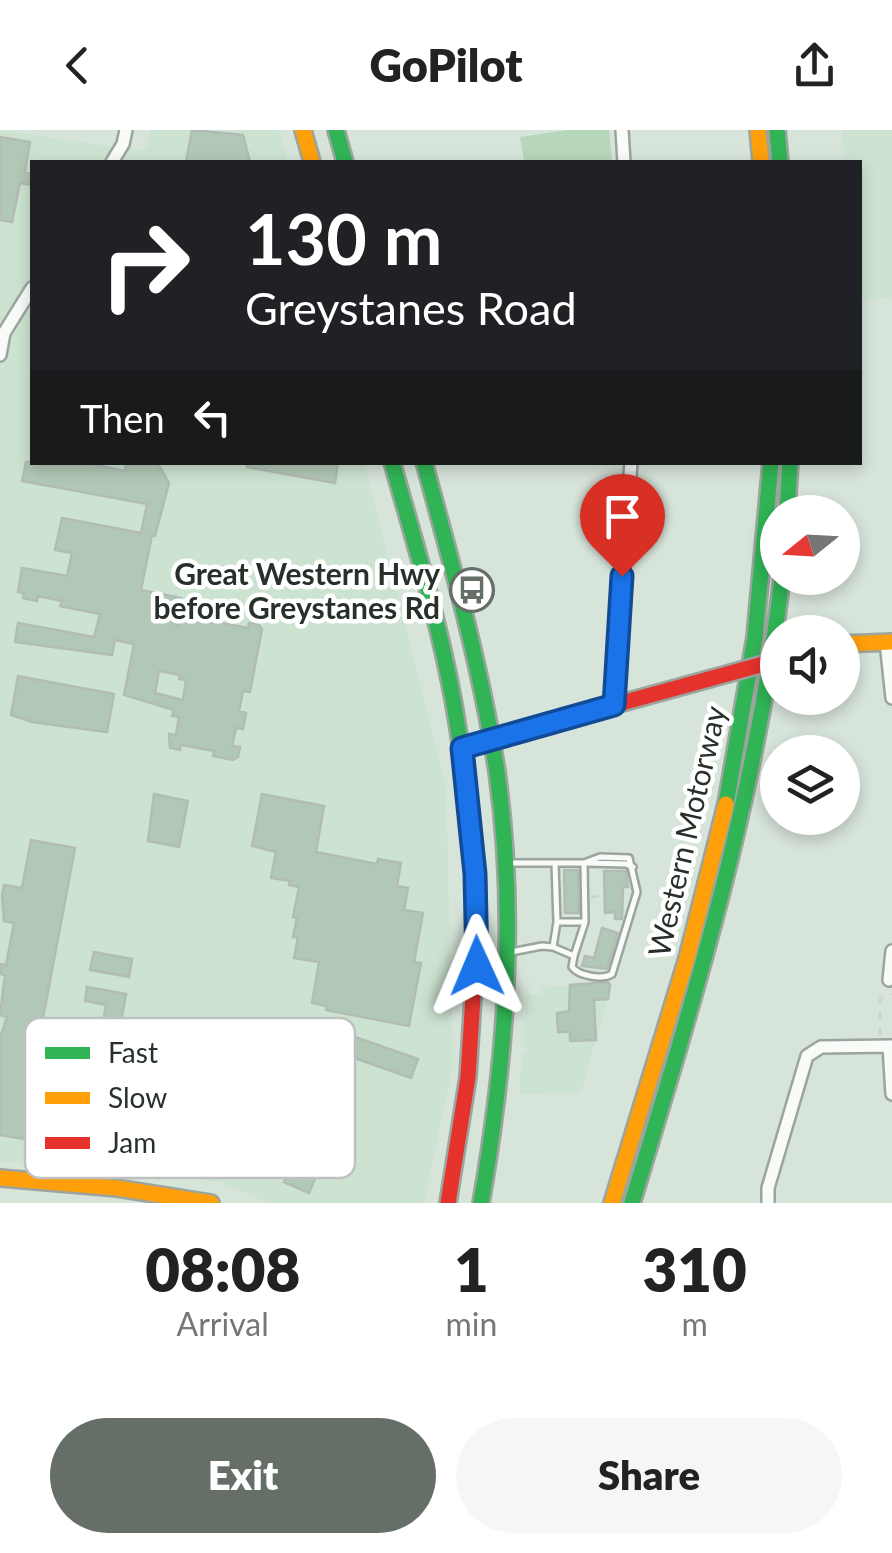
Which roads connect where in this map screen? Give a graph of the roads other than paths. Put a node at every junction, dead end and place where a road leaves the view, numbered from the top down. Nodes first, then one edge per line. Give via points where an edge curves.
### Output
1 (126, 130) edge
2 (303, 130) edge
3 (336, 130) edge
4 (622, 130) edge
5 (758, 130) edge
6 (777, 130) edge
7 (113, 160) edge
8 (311, 160) edge
9 (344, 160) edge
10 (624, 160) edge
11 (761, 160) edge
12 (780, 160) edge
13 (30, 291) edge
14 (0, 355) edge
15 (393, 465) edge
16 (425, 465) edge
17 (631, 465) edge
18 (770, 465) edge
19 (790, 465) edge
20 (788, 495) edge
21 (780, 595) edge
22 (889, 642) edge
23 (860, 643) edge
24 (760, 665) edge
25 (892, 698) edge
26 (614, 705) junction
27 (491, 739) junction
28 (462, 748) junction
29 (504, 862) junction
30 (584, 862) junction
31 (554, 864) junction
32 (557, 922) junction
33 (585, 922) junction
34 (552, 947) junction
35 (508, 952) junction
36 (892, 952) edge
37 (574, 956) junction
38 (889, 980) dead end
39 (887, 1046) edge
40 (892, 1094) edge
41 (0, 1178) edge
42 (145, 1198) edge
43 (212, 1203) edge
44 (448, 1203) edge
45 (481, 1203) edge
46 (612, 1203) edge
47 (632, 1203) edge
48 (768, 1203) edge

1 - 7 street
2 - 8 main road
3 - 9 main road
4 - 10 street
5 - 11 main road
6 - 12 main road
13 - 14 street via 4,333
15 - 28 main road
16 - 27 main road
17 - 26 street
18 - 46 main road, Western Motorway via 748,686 725,810
19 - 20 main road
21 - 47 main road, Western Motorway via 736,847
22 - 23 main road
22 - 25 street
24 - 26 main road, bridge
26 - 27 main road
27 - 28 main road
27 - 29 main road
28 - 44 main road via 475,874 476,986 472,1062
29 - 31 lane
29 - 35 main road
30 - 31 lane
30 - 33 lane
30 - 37 lane via 627,856 637,892 612,974 576,972
31 - 32 lane
32 - 33 lane
32 - 34 lane
33 - 37 lane
34 - 35 lane
34 - 37 lane
35 - 45 main road via 500,1088
36 - 38 street
39 - 40 street
39 - 48 street via 821,1047 807,1056
41 - 42 main road
42 - 43 main road

